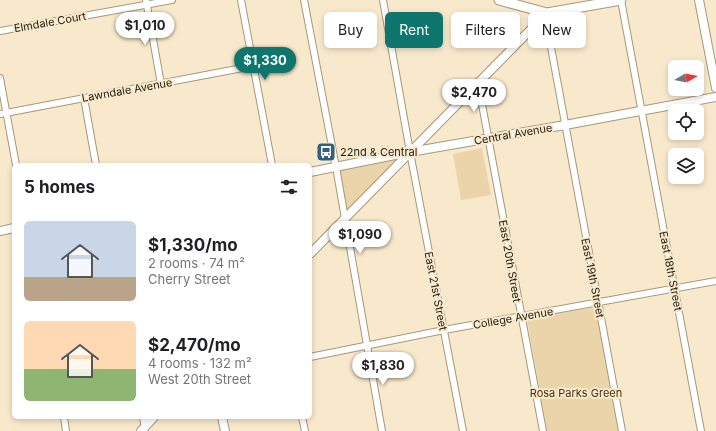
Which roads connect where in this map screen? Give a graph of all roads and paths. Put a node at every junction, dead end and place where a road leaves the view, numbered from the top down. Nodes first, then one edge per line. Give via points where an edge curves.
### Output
1 (172, 0) edge
2 (241, 0) edge
3 (304, 0) edge
4 (384, 0) edge
5 (498, 0) edge
6 (621, 0) edge
7 (699, 0) edge
8 (146, 2) edge
9 (543, 12) edge
10 (553, 12) edge
11 (0, 31) edge
12 (528, 32) edge
13 (551, 48) edge
14 (253, 66) junction
15 (0, 78) edge
16 (478, 83) junction
17 (161, 84) junction
18 (716, 88) edge
19 (716, 97) edge
20 (84, 98) junction
21 (641, 111) junction
22 (3, 114) edge
23 (565, 125) junction
24 (488, 138) junction
25 (410, 152) junction
26 (15, 163) edge
27 (96, 163) edge
28 (272, 163) edge
29 (336, 167) junction
30 (312, 172) edge
31 (344, 218) junction
32 (12, 228) edge
33 (0, 231) edge
34 (312, 252) edge
35 (716, 281) edge
36 (675, 288) junction
37 (598, 302) junction
38 (520, 316) junction
39 (444, 330) junction
40 (366, 345) junction
41 (312, 357) edge
42 (64, 419) edge
43 (143, 419) edge
44 (152, 419) edge
45 (222, 419) edge
46 (302, 419) edge
47 (144, 430) edge
48 (66, 431) edge
49 (225, 431) edge
50 (305, 431) edge
51 (382, 431) edge
52 (462, 431) edge
53 (543, 431) edge
54 (622, 431) edge
55 (701, 431) edge

1 - 8 street, Elmdale Court
2 - 14 street
3 - 29 street
4 - 25 street, East 21st Street
5 - 9 main road
6 - 10 main road
6 - 21 street, East 18th Street
7 - 18 street
8 - 11 street, Elmdale Court
8 - 17 street
12 - 16 street
13 - 23 street, East 19th Street
14 - 17 street, Lawndale Avenue
14 - 28 street
15 - 22 street
16 - 24 street, East 20th Street
16 - 25 street
17 - 20 street, Lawndale Avenue
19 - 21 street, Central Avenue
20 - 22 street, Lawndale Avenue
20 - 27 street
21 - 23 street, Central Avenue
21 - 36 street, East 18th Street
22 - 26 street
23 - 24 street, Central Avenue
23 - 37 street, East 19th Street
24 - 25 street, Central Avenue
24 - 38 street, East 20th Street
25 - 29 street, Central Avenue
25 - 31 street
25 - 39 street, East 21st Street
29 - 30 street, Central Avenue
29 - 31 street
31 - 34 street
31 - 40 street
32 - 33 street
35 - 36 street, College Avenue
36 - 37 street, College Avenue
36 - 55 street, East 18th Street
37 - 38 street, College Avenue
37 - 54 street, East 19th Street
38 - 39 street, College Avenue
38 - 53 street, East 20th Street
39 - 40 street, College Avenue
39 - 52 street, East 21st Street
40 - 41 street, College Avenue
40 - 51 street
42 - 48 street
43 - 47 street
44 - 47 street
45 - 49 street
46 - 50 street

